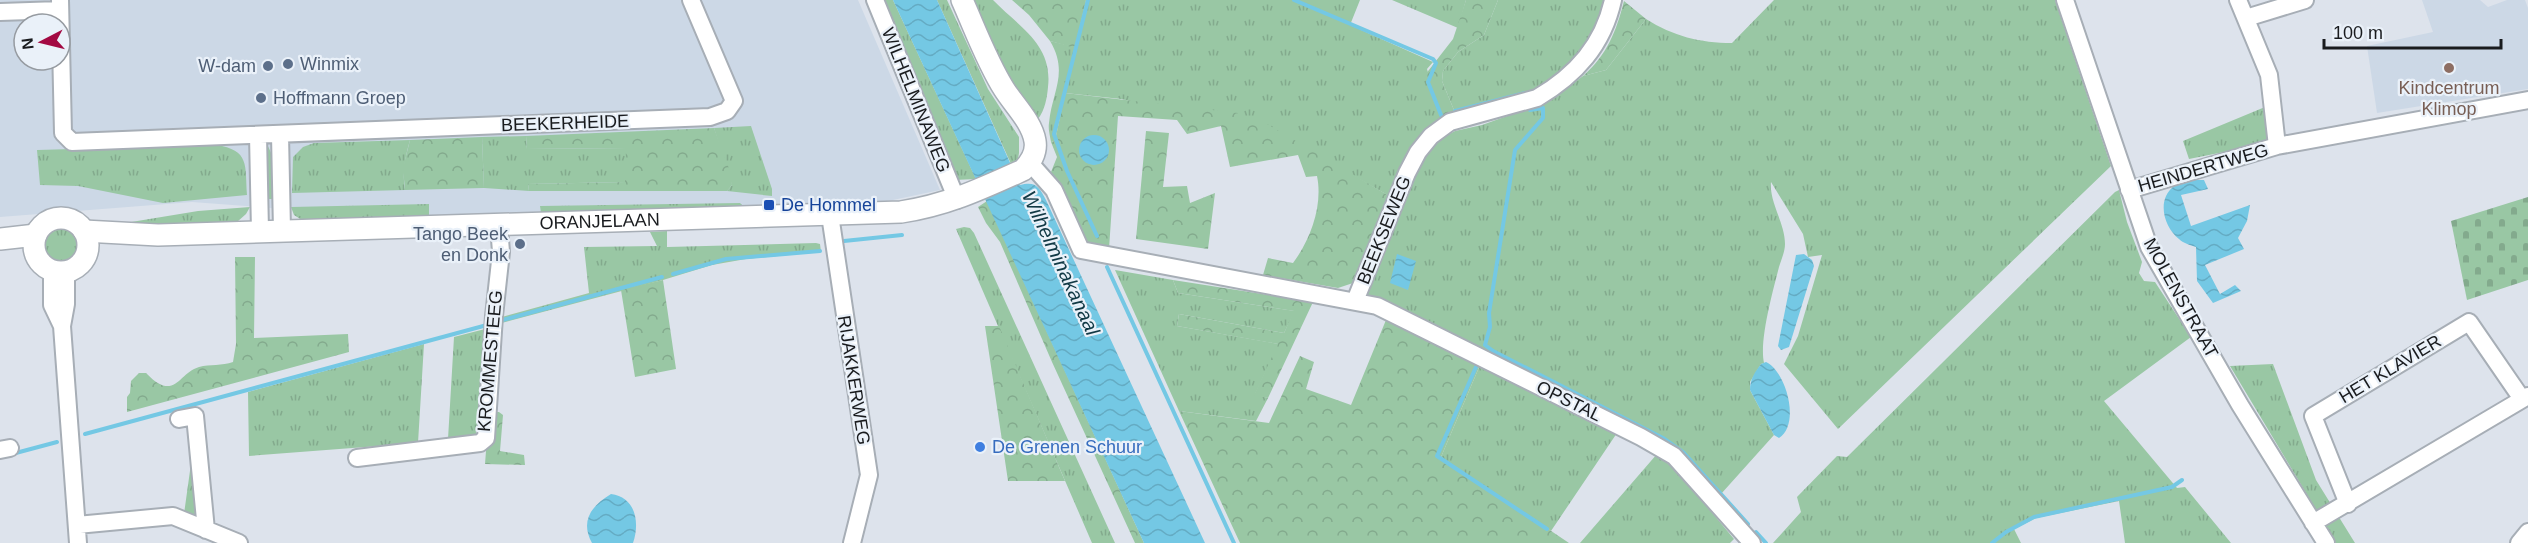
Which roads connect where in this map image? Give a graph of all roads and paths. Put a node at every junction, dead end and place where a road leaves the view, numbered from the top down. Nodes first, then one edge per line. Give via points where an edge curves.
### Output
1 (691, 0) edge
2 (875, 0) edge
3 (962, 0) edge
4 (1613, 0) edge
5 (2065, 0) edge
6 (2238, 0) edge
7 (2305, 0) edge
8 (60, 5) edge
9 (0, 12) edge
10 (2247, 18) junction
11 (2528, 100) edge
12 (258, 135) junction
13 (280, 135) junction
14 (2277, 146) junction
15 (1026, 166) junction
16 (2129, 190) junction
17 (957, 200) junction
18 (830, 215) junction
19 (499, 226) junction
20 (282, 230) junction
21 (260, 231) junction
22 (0, 239) edge
23 (86, 241) junction
24 (35, 244) junction
25 (0, 250) edge
26 (59, 271) junction
27 (1355, 301) junction
28 (2525, 397) edge
29 (179, 419) dead end
30 (357, 458) dead end
31 (2349, 504) junction
32 (2313, 523) junction
33 (77, 525) junction
34 (2528, 532) edge
35 (200, 533) edge
36 (78, 543) edge
37 (239, 543) edge
38 (852, 543) edge
39 (1752, 543) edge
40 (2326, 543) edge
41 (2519, 543) edge

1 - 13 street, BEEKERHEIDE via 734,101 727,111 710,117
2 - 17 street, WILHELMINAWEG
3 - 15 main road via 1003,88 1036,142 1035,153
4 - 27 street, BEEKSEWEG via 1602,36 1591,52 1548,91 1537,98 1450,122 1431,136 1407,173
5 - 16 street, MOLENSTRAAT
6 - 10 street, HEINDERTWEG
7 - 10 street
8 - 9 street, BEEKERHEIDE
8 - 12 street, BEEKERHEIDE via 63,133 72,142
10 - 14 street, HEINDERTWEG via 2269,75
11 - 14 street, HEINDERTWEG
12 - 13 street, BEEKERHEIDE
12 - 21 street
13 - 20 street
14 - 16 street, HEINDERTWEG
15 - 17 main road, ORANJELAAN
15 - 27 street, BEEKSEWEG via 1054,190 1081,250
16 - 32 street, MOLENSTRAAT via 2149,247
17 - 18 main road, ORANJELAAN via 901,212
18 - 19 main road, ORANJELAAN
18 - 38 street, RIJAKKERWEG via 869,475
19 - 20 main road, ORANJELAAN
19 - 30 street, KROMMESTEEG via 501,252 486,438 480,443
20 - 21 main road, ORANJELAAN
21 - 23 main road, ORANJELAAN
22 - 24 main road
23 - 24 main road via 74,221 59,218 45,223
23 - 26 main road via 78,266
24 - 25 main road
24 - 26 main road via 39,261
26 - 33 street via 52,305 62,326
27 - 39 street, OPSTAL via 1377,306 1674,456
28 - 31 street, HET KLAVIER
28 - 31 street, HET KLAVIER via 2469,322 2387,371 2313,416
29 - 35 street via 195,416
31 - 32 street, HET KLAVIER
32 - 40 street, MOLENSTRAAT
33 - 35 street via 173,516
33 - 36 street
34 - 41 street
35 - 37 street

